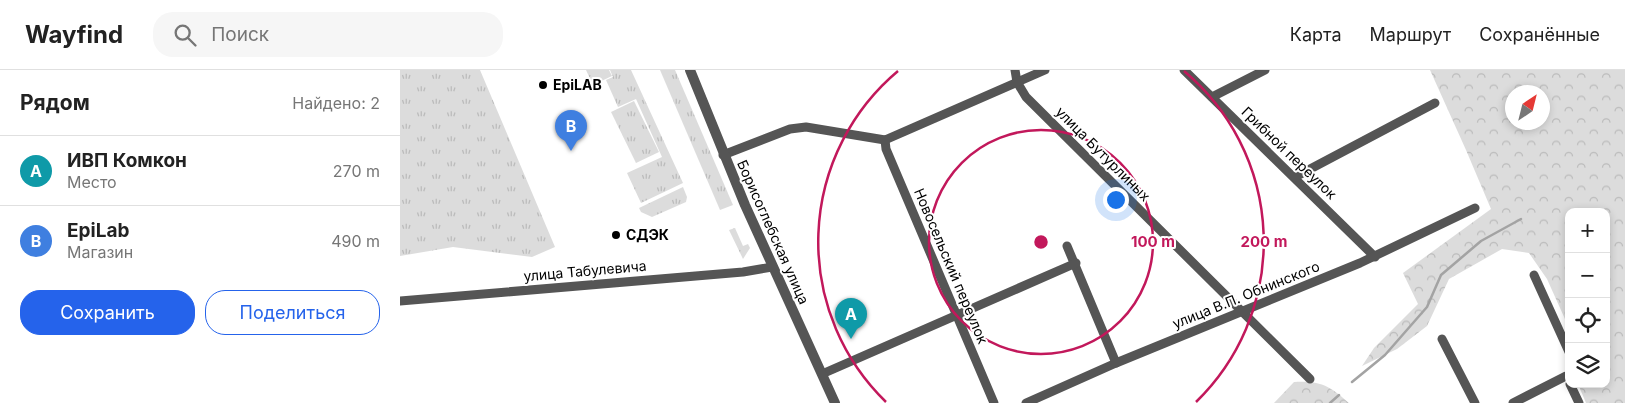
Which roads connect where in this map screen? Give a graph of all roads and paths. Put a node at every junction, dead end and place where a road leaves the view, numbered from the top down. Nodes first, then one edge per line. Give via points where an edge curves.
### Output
1 (690, 70) edge
2 (1015, 70) edge
3 (1045, 70) edge
4 (1184, 70) edge
5 (1265, 70) edge
6 (1016, 82) junction
7 (1212, 97) junction
8 (1435, 103) dead end
9 (885, 140) junction
10 (723, 155) junction
11 (1295, 177) junction
12 (1474, 208) dead end
13 (1067, 246) dead end
14 (1375, 257) junction
15 (1076, 263) junction
16 (772, 267) junction
17 (1534, 275) dead end
18 (400, 301) edge
19 (1241, 312) junction
20 (957, 315) junction
21 (1442, 339) dead end
22 (1565, 343) edge
23 (1116, 363) junction
24 (822, 374) junction
25 (1310, 379) dead end
26 (1565, 379) edge
27 (1572, 388) edge
28 (835, 403) edge
29 (994, 403) edge
30 (1026, 403) edge
31 (1475, 403) edge
32 (1513, 403) edge
33 (1579, 403) edge

1 - 10 street, Борисоглебская улица
2 - 6 street
3 - 6 street
4 - 7 street, Грибной переулок
5 - 7 street
6 - 9 street
6 - 19 street, улица Бутурлиных via 1026,97
7 - 11 street, Грибной переулок
8 - 11 street
9 - 10 street via 806,127
9 - 20 street, Новосельский переулок
10 - 16 street, Борисоглебская улица
11 - 14 street, Грибной переулок
12 - 14 street, улица В.П. Обнинского
13 - 15 street
14 - 19 street, улица В.П. Обнинского
15 - 20 street
15 - 23 street
16 - 18 street, улица Табулевича
16 - 24 street, Борисоглебская улица
17 - 22 street
19 - 23 street, улица В.П. Обнинского
19 - 25 street, улица Бутурлиных
20 - 24 street
20 - 29 street, Новосельский переулок
21 - 31 street
23 - 30 street, улица В.П. Обнинского
24 - 28 street, Борисоглебская улица
26 - 32 street
27 - 33 street

